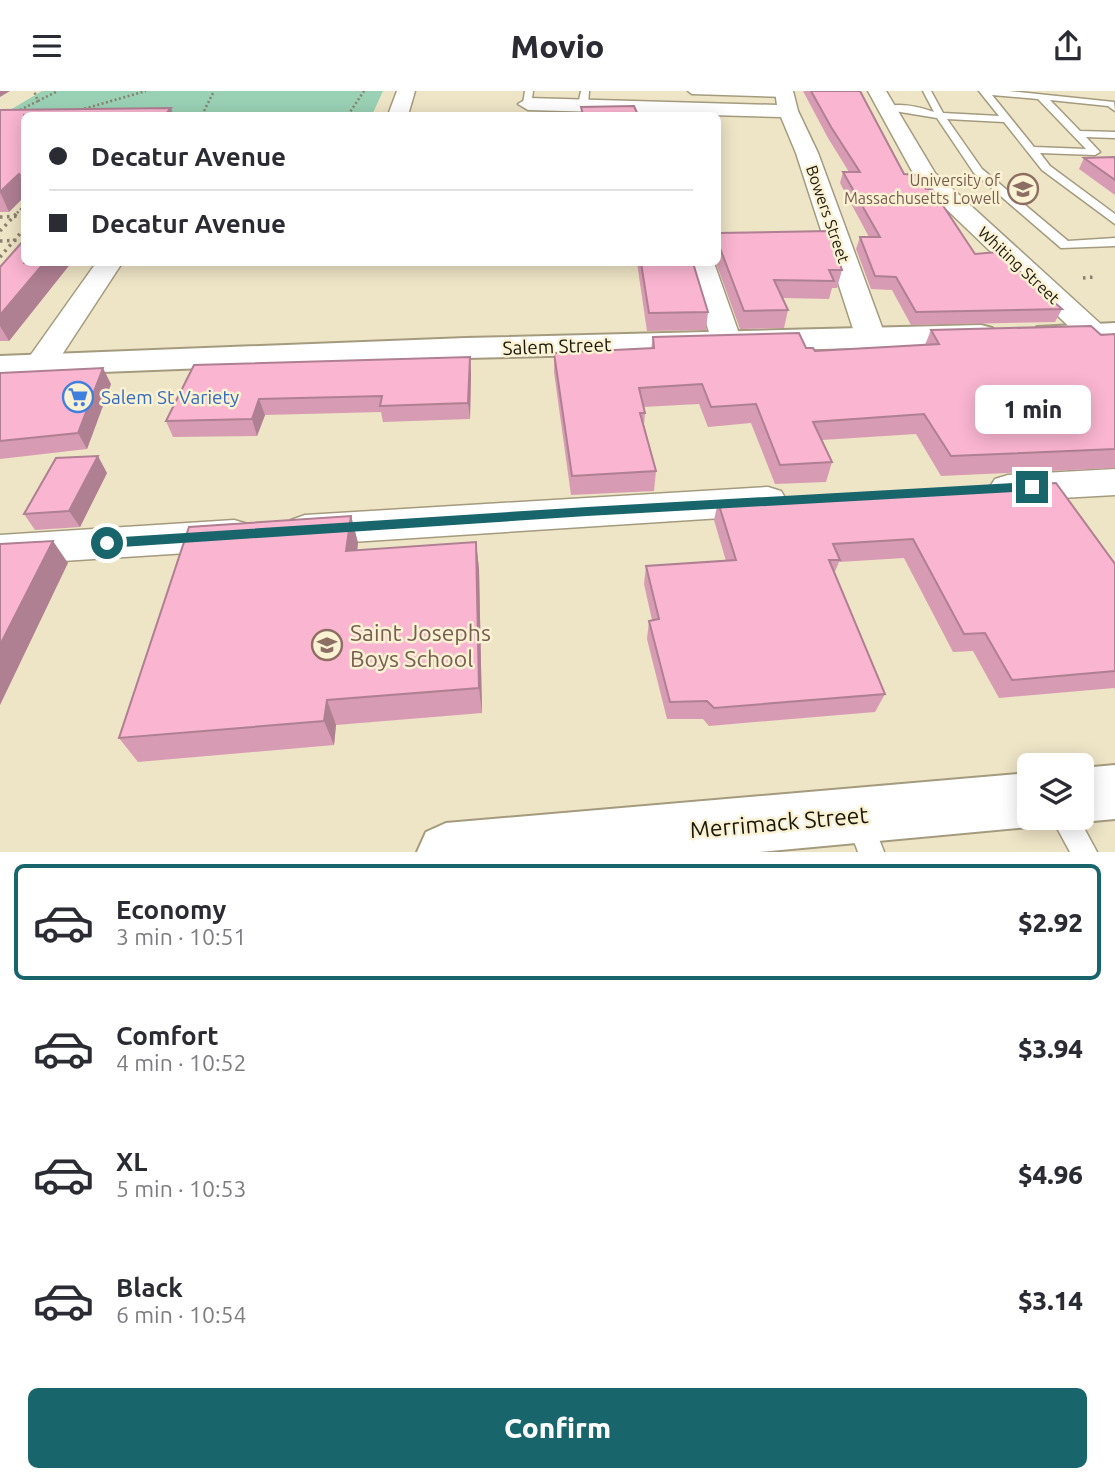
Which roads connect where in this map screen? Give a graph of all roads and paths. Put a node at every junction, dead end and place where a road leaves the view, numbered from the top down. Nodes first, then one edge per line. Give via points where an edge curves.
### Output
1 (34, 91) edge
2 (58, 91) edge
3 (146, 91) edge
4 (214, 91) edge
5 (364, 91) edge
6 (406, 91) edge
7 (692, 91) edge
8 (927, 91) edge
9 (984, 91) edge
10 (528, 97) edge
11 (1041, 97) junction
12 (584, 98) edge
13 (786, 99) edge
14 (38, 101) junction
15 (885, 106) edge
16 (1115, 108) edge
17 (72, 112) edge
18 (204, 112) edge
19 (350, 112) edge
20 (399, 112) edge
21 (936, 115) junction
22 (9, 116) edge
23 (1006, 119) junction
24 (1078, 134) junction
25 (1115, 135) edge
26 (1031, 150) junction
27 (21, 209) edge
28 (0, 216) edge
29 (14, 216) junction
30 (21, 216) edge
31 (1115, 220) edge
32 (0, 231) edge
33 (21, 232) edge
34 (14, 240) junction
35 (21, 240) edge
36 (0, 241) edge
37 (1115, 241) edge
38 (0, 257) edge
39 (107, 266) edge
40 (702, 266) edge
41 (1104, 333) edge
42 (871, 338) junction
43 (727, 342) junction
44 (41, 363) junction
45 (0, 366) edge
46 (1115, 482) edge
47 (976, 490) edge
48 (810, 499) edge
49 (0, 550) edge
50 (1115, 792) edge
51 (1094, 794) edge
52 (1017, 802) edge
53 (1071, 830) edge
54 (864, 833) edge
55 (446, 852) edge
56 (1084, 852) edge

1 - 14 path
2 - 14 path
3 - 17 path
4 - 18 path
5 - 19 path
6 - 20 street
7 - 13 lane
8 - 21 lane
9 - 11 lane
9 - 23 lane
10 - 12 street
11 - 16 lane
11 - 24 lane
12 - 13 street
13 - 42 street, Bowers Street
14 - 22 path
15 - 21 lane
15 - 41 street, Whiting Street via 926,177
21 - 23 lane
21 - 37 lane via 978,171 1065,245
23 - 26 lane
24 - 25 lane
24 - 26 lane via 1096,152
26 - 31 lane
27 - 29 path
28 - 29 path
29 - 30 path
29 - 32 path
33 - 34 path
34 - 35 path
34 - 36 path
34 - 38 path
39 - 44 street
40 - 43 street
41 - 42 main road, Salem Street
42 - 43 main road, Salem Street
43 - 44 main road, Salem Street
44 - 45 main road, Salem Street
46 - 47 street
48 - 49 street
50 - 51 main road
52 - 54 main road, Merrimack Street
53 - 56 lane
54 - 55 main road, Merrimack Street

